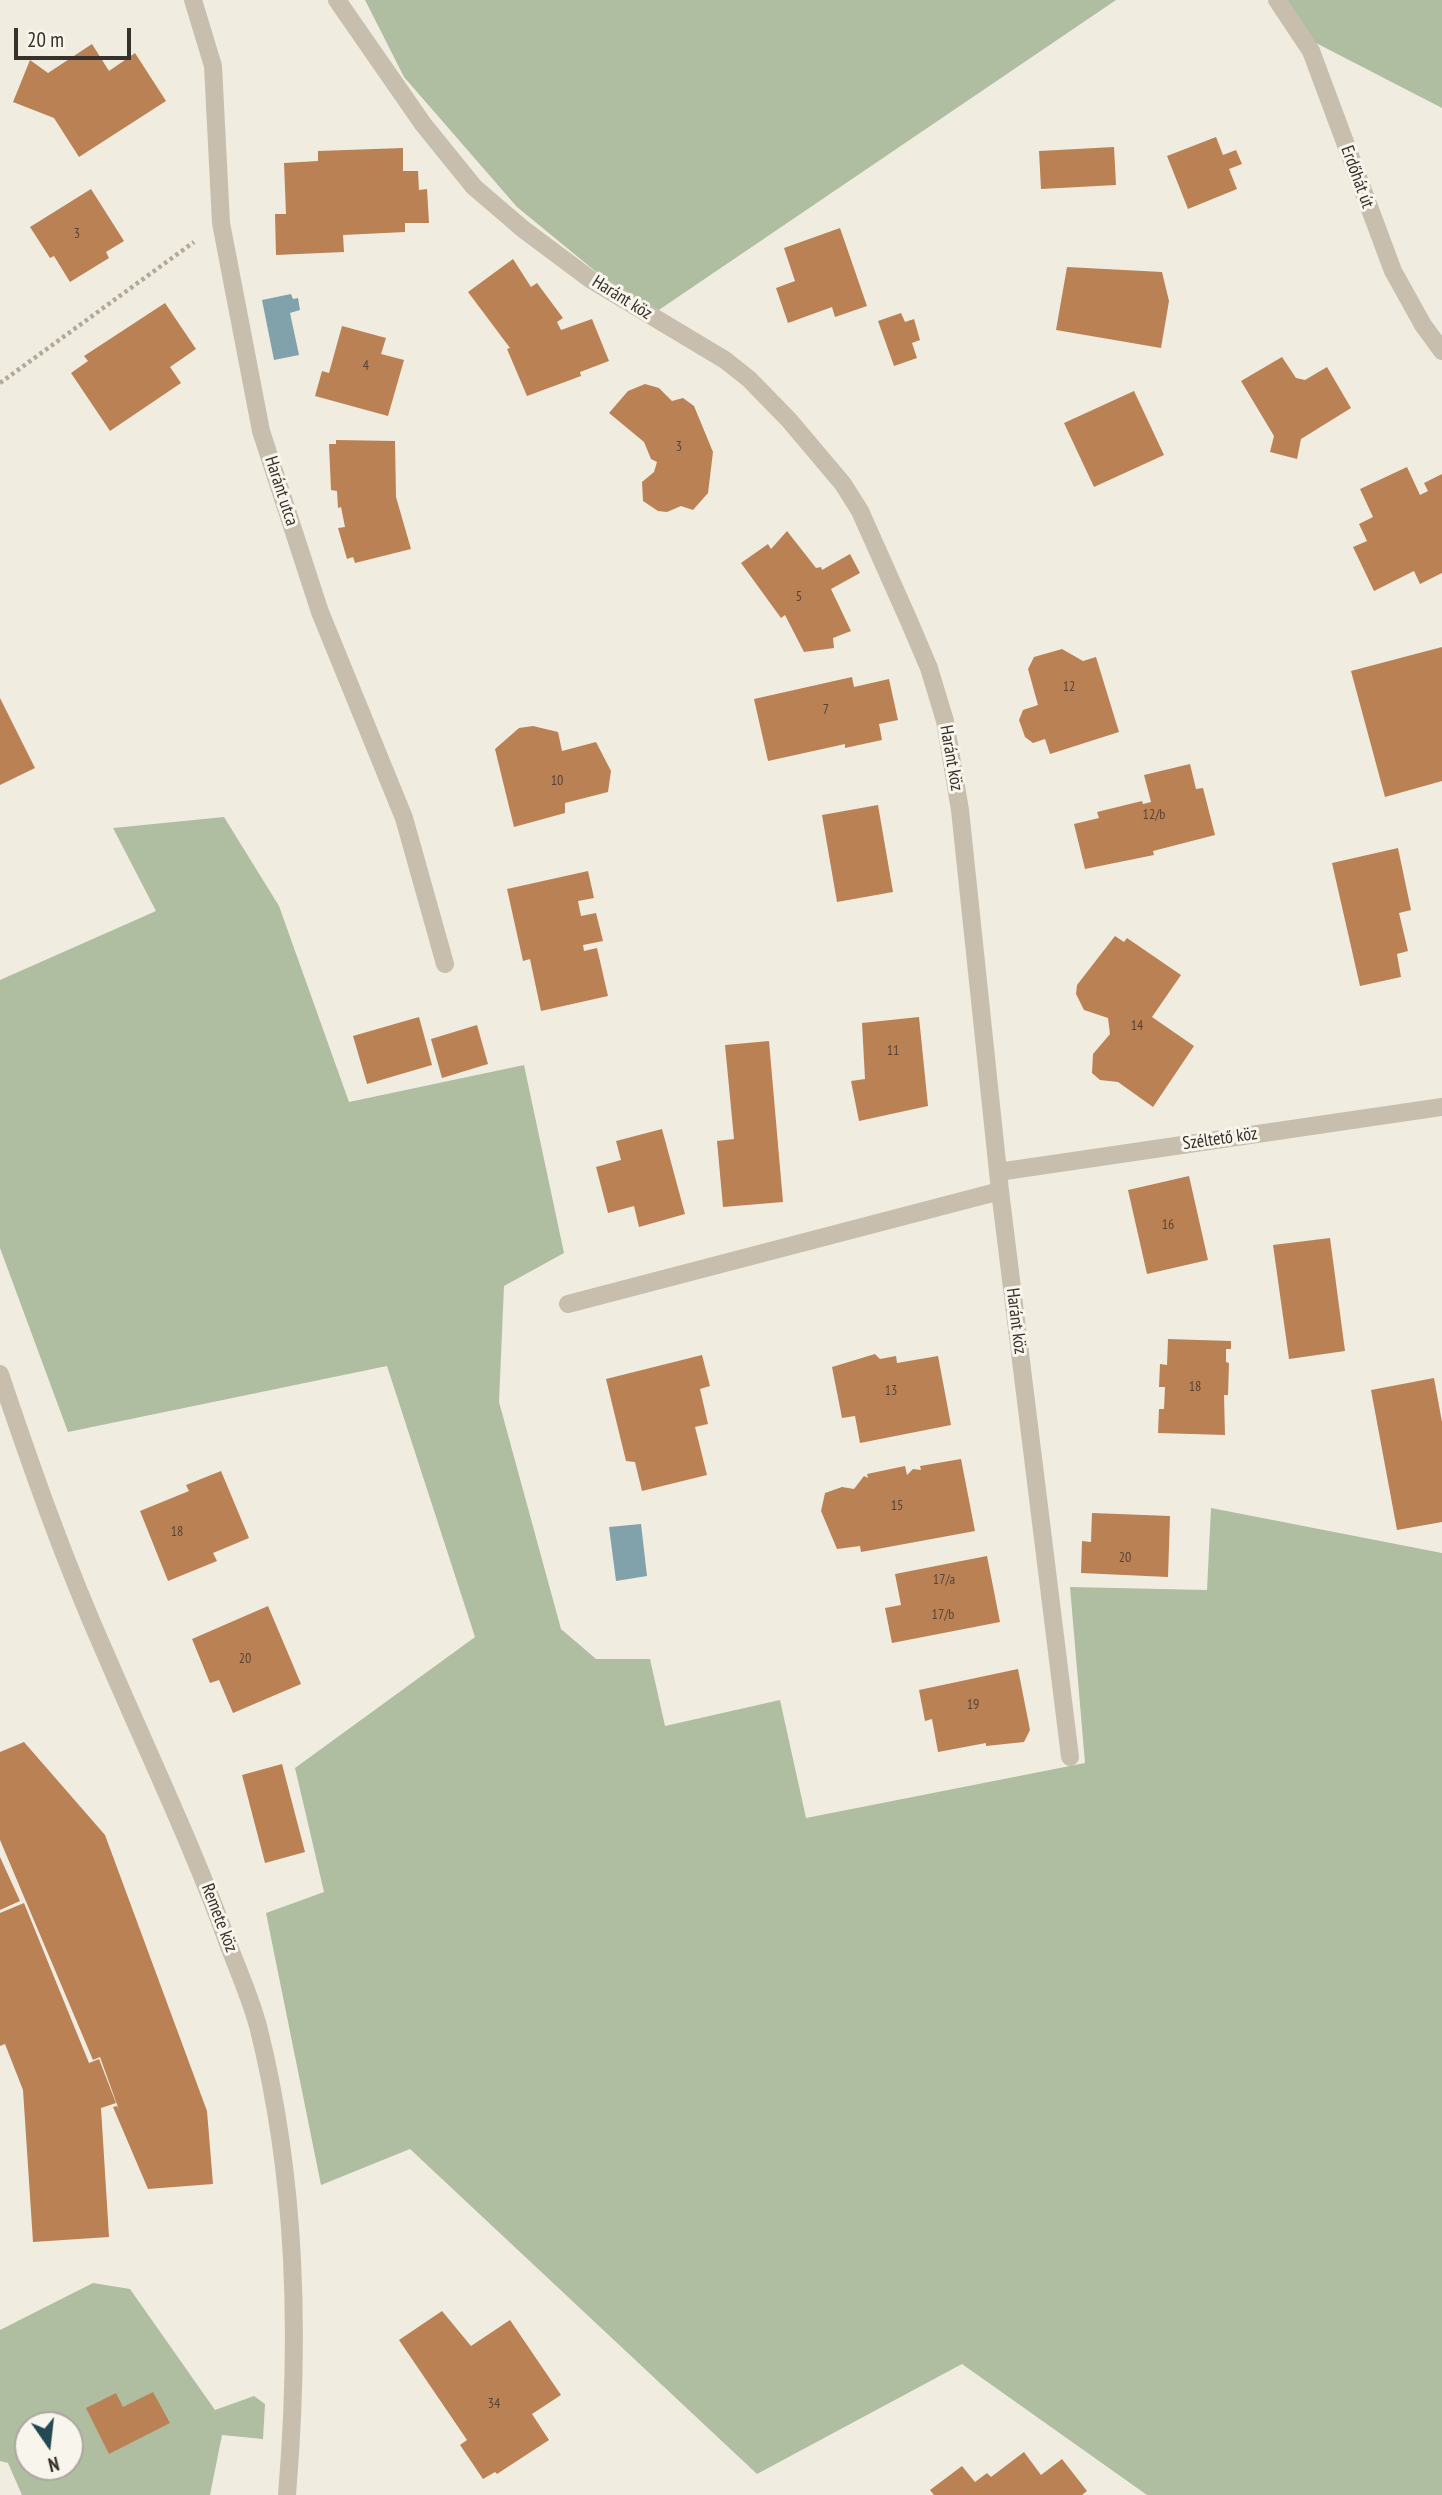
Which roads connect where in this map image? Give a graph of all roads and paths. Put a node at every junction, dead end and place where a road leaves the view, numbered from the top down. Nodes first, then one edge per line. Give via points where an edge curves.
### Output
1 (193, 0) edge
2 (337, 0) edge
3 (1277, 0) edge
4 (221, 223) junction
5 (1442, 351) edge
6 (0, 383) edge
7 (445, 964) dead end
8 (1442, 1107) edge
9 (998, 1172) junction
10 (1000, 1191) junction
11 (568, 1304) dead end
12 (0, 1374) edge
13 (1070, 1757) dead end
14 (287, 2495) edge

1 - 4 street, Haránt utca via 213,66
2 - 9 street, Haránt köz via 400,93 474,187 590,279 699,343 748,379 843,484 860,511 924,656 945,721 960,810
3 - 5 street, Erdőhát út via 1311,51 1392,271
4 - 6 path
4 - 7 street, Haránt utca via 261,431 320,612 404,818
8 - 9 street, Széltető köz
9 - 10 street, Haránt köz
10 - 11 street
10 - 13 street, Haránt köz
12 - 14 street, Remete köz via 48,1513 176,1812 257,2023 278,2115 295,2282

